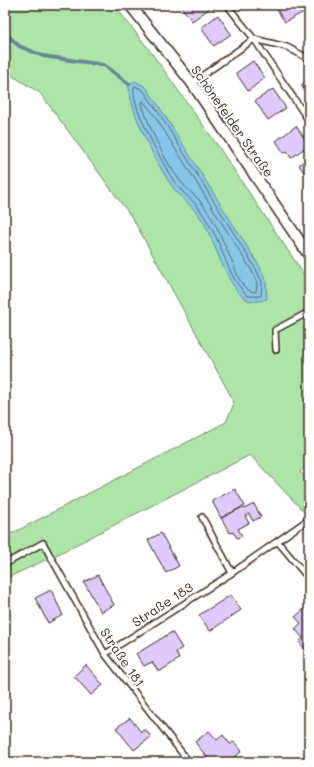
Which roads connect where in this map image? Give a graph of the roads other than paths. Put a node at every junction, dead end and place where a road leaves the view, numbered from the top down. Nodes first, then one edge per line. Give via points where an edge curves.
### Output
1 (130, 5) edge
2 (228, 5) edge
3 (254, 39) junction
4 (309, 59) edge
5 (192, 83) junction
6 (309, 121) edge
7 (309, 255) edge
8 (309, 312) edge
9 (276, 350) dead end
10 (202, 517) dead end
11 (309, 519) edge
12 (278, 542) junction
13 (5, 564) edge
14 (232, 573) junction
15 (309, 579) edge
16 (105, 654) junction
17 (189, 762) edge

1 - 5 street, Schönefelder Straße
2 - 3 lane
3 - 4 lane via 287,47
3 - 5 lane
3 - 6 lane
5 - 7 street, Schönefelder Straße
8 - 9 lane via 275,330
10 - 14 lane
11 - 12 lane, Straße 183
12 - 14 lane, Straße 183
12 - 15 lane
13 - 16 lane, Straße 181 via 43,543
14 - 16 lane, Straße 183
16 - 17 lane, Straße 181

